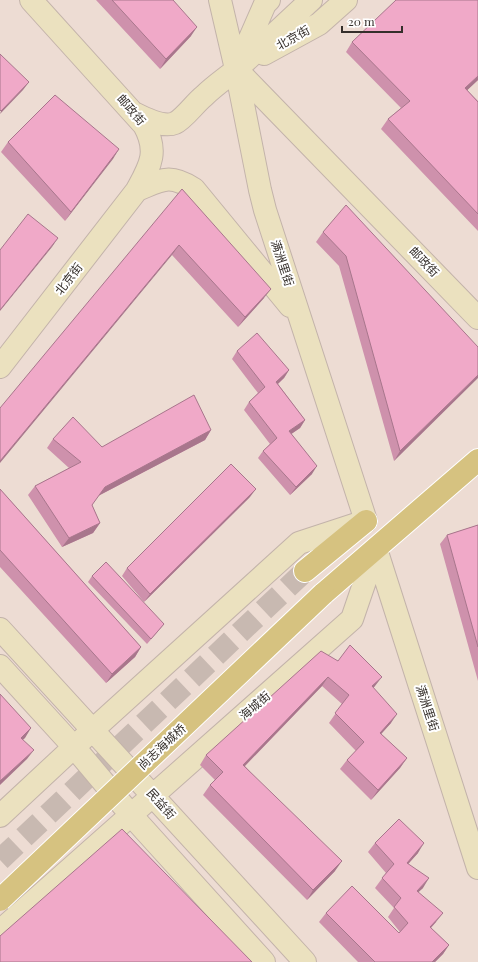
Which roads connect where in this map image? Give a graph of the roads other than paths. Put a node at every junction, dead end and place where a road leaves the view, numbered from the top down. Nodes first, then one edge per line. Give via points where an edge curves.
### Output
1 (31, 0) edge
2 (220, 0) edge
3 (269, 0) edge
4 (311, 0) edge
5 (346, 0) edge
6 (236, 69) junction
7 (133, 112) junction
8 (137, 190) junction
9 (299, 316) junction
10 (478, 318) edge
11 (0, 367) edge
12 (478, 460) edge
13 (366, 521) junction
14 (376, 549) junction
15 (305, 571) tunnel mouth
16 (0, 629) edge
17 (0, 666) edge
18 (93, 730) junction
19 (74, 747) junction
20 (153, 796) junction
21 (131, 815) junction
22 (0, 816) edge
23 (478, 868) edge
24 (0, 900) edge
25 (0, 931) edge
26 (264, 962) edge
27 (305, 962) edge

1 - 7 main road, 邮政街
2 - 6 main road, 满洲里街
3 - 6 main road
4 - 6 main road, 北京街
5 - 6 main road, 北京街 via 319,24
6 - 7 main road via 174,123 162,124
6 - 9 main road, 满洲里街 via 264,210
6 - 10 main road, 邮政街
7 - 8 main road, 邮政街 via 144,125 152,143 150,163
8 - 9 main road via 166,179 173,179 194,189
8 - 11 main road, 北京街
9 - 13 main road, 满洲里街
12 - 14 main road, 海城街
13 - 15 main road
13 - 18 main road via 299,543
14 - 20 main road, 海城街 via 352,619
14 - 23 main road, 满洲里街
14 - 24 main road, 尚志海城桥, bridge via 323,594
16 - 18 main road, 民益街
17 - 19 main road
18 - 19 main road
18 - 20 main road, 民益街
19 - 21 main road
19 - 22 main road
20 - 21 main road, 海城街
20 - 27 main road, 民益街
21 - 25 main road, 海城街
21 - 26 main road

